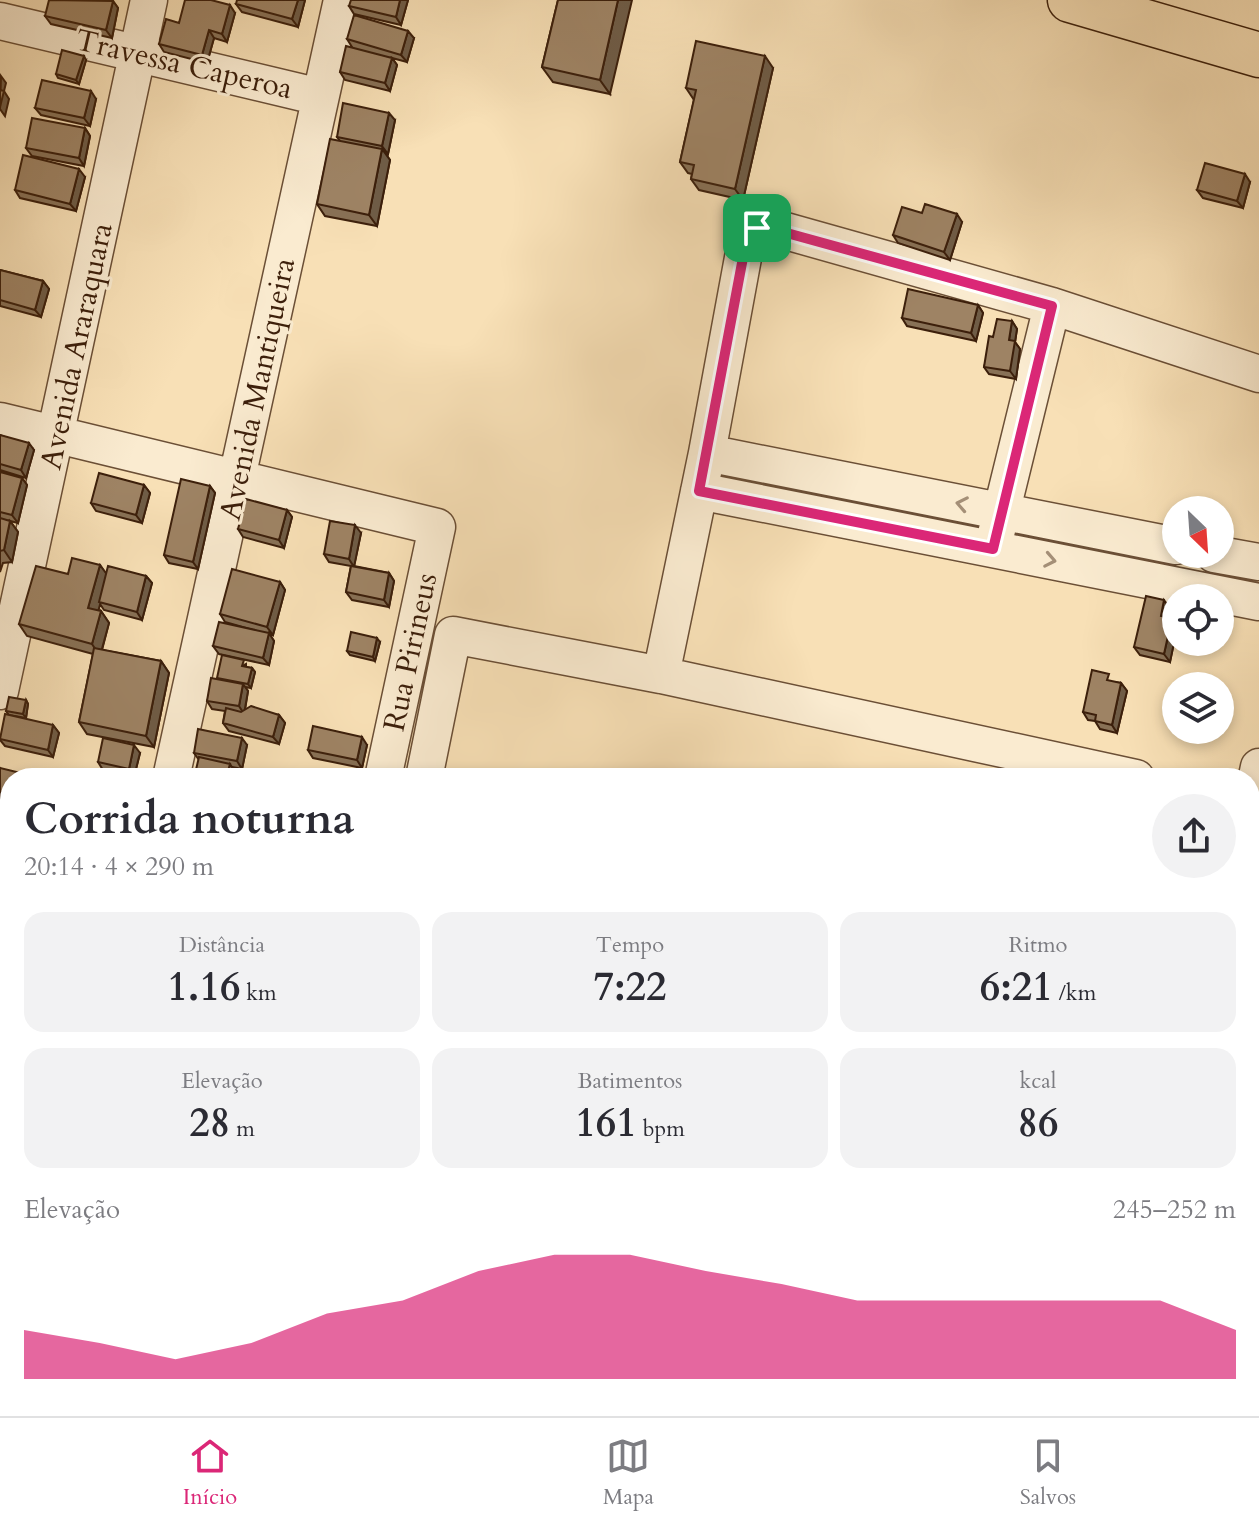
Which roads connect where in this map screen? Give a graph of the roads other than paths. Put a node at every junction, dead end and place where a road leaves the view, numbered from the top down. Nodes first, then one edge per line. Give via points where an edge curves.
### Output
1 (149, 0) edge
2 (342, 0) edge
3 (1070, 0) edge
4 (0, 21) edge
5 (138, 52) junction
6 (1259, 55) edge
7 (320, 97) junction
8 (1052, 306) junction
9 (1259, 374) edge
10 (0, 421) edge
11 (57, 436) junction
12 (707, 453) junction
13 (238, 477) junction
14 (699, 491) junction
15 (1001, 512) junction
16 (1162, 543) edge
17 (993, 549) junction
18 (1234, 558) edge
19 (1259, 562) edge
20 (1258, 599) edge
21 (661, 675) junction
22 (0, 691) edge
23 (173, 768) edge
24 (385, 768) edge
25 (426, 768) edge
26 (1090, 768) edge

1 - 5 street, Avenida Araraquara
2 - 7 street, Avenida Mantiqueira
3 - 6 main road
4 - 5 street, Travessa Caperoa
5 - 7 street, Travessa Caperoa
5 - 11 street, Avenida Araraquara
7 - 13 street, Avenida Mantiqueira
8 - 9 street
8 - 12 street via 775,228 757,228 745,247
8 - 15 street
10 - 11 street
11 - 13 street
11 - 22 street, Avenida Araraquara
12 - 14 street
15 -> 12 street
13 - 23 street, Avenida Mantiqueira
13 - 24 street, Rua Pirineus via 437,527
14 - 17 street
14 - 21 street
15 - 16 street
15 - 17 street
17 -> 20 street
18 - 19 street
21 - 25 street via 453,635
21 - 26 street

